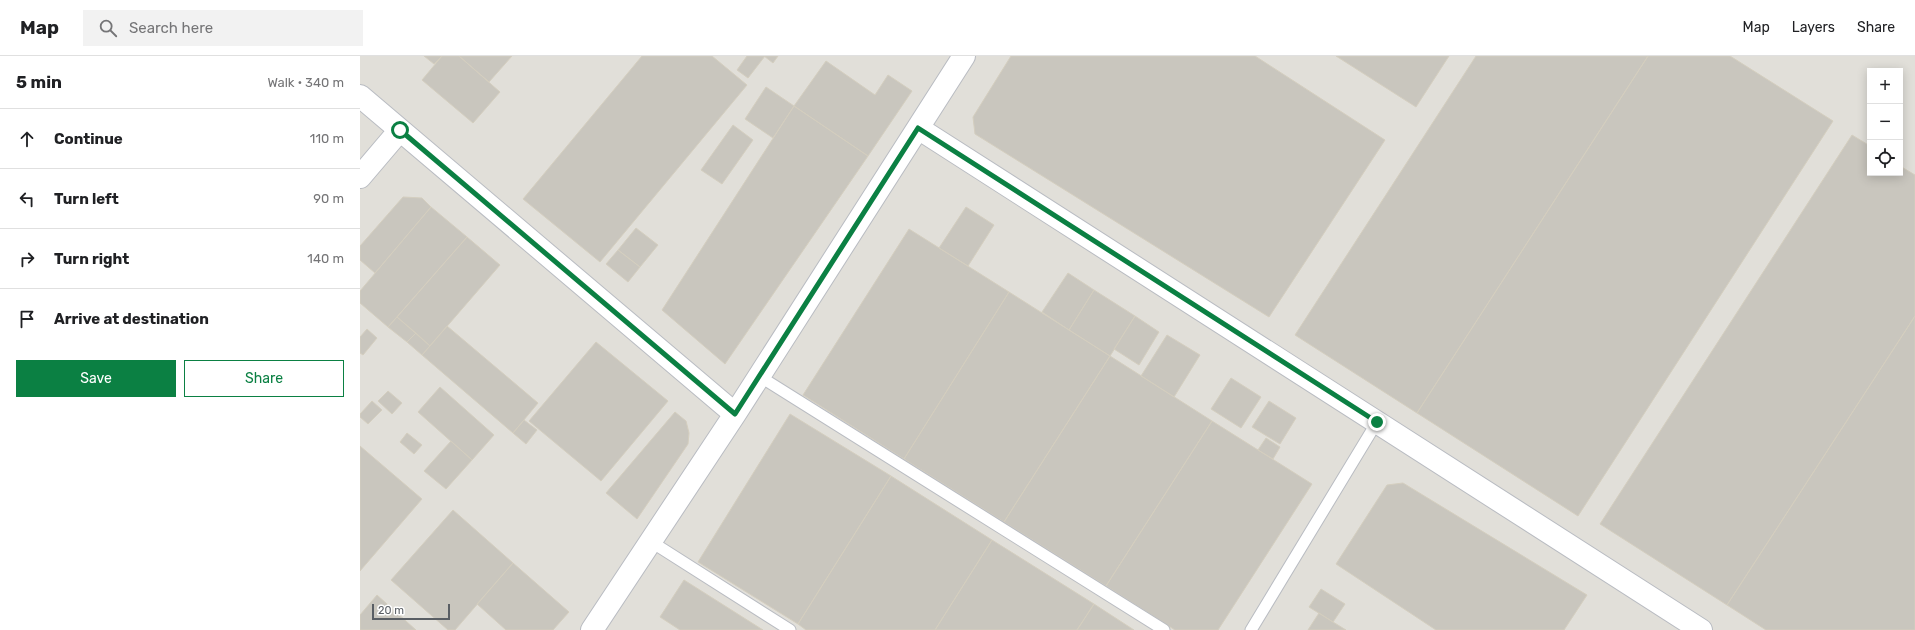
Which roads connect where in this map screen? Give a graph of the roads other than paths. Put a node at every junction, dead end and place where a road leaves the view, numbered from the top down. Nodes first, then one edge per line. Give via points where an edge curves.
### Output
1 (964, 56) edge
2 (360, 96) edge
3 (918, 128) junction
4 (400, 130) junction
5 (360, 177) edge
6 (759, 376) junction
7 (735, 414) junction
8 (1377, 422) junction
9 (650, 541) junction
10 (592, 630) edge
11 (790, 630) edge
12 (1164, 630) edge
13 (1250, 630) edge
14 (1701, 630) edge

1 - 3 street
2 - 4 street
3 - 6 street
3 - 8 street
4 - 5 street
4 - 7 street
6 - 7 street
6 - 12 lane
7 - 9 street
8 - 13 lane
8 - 14 street
9 - 10 street
9 - 11 lane

